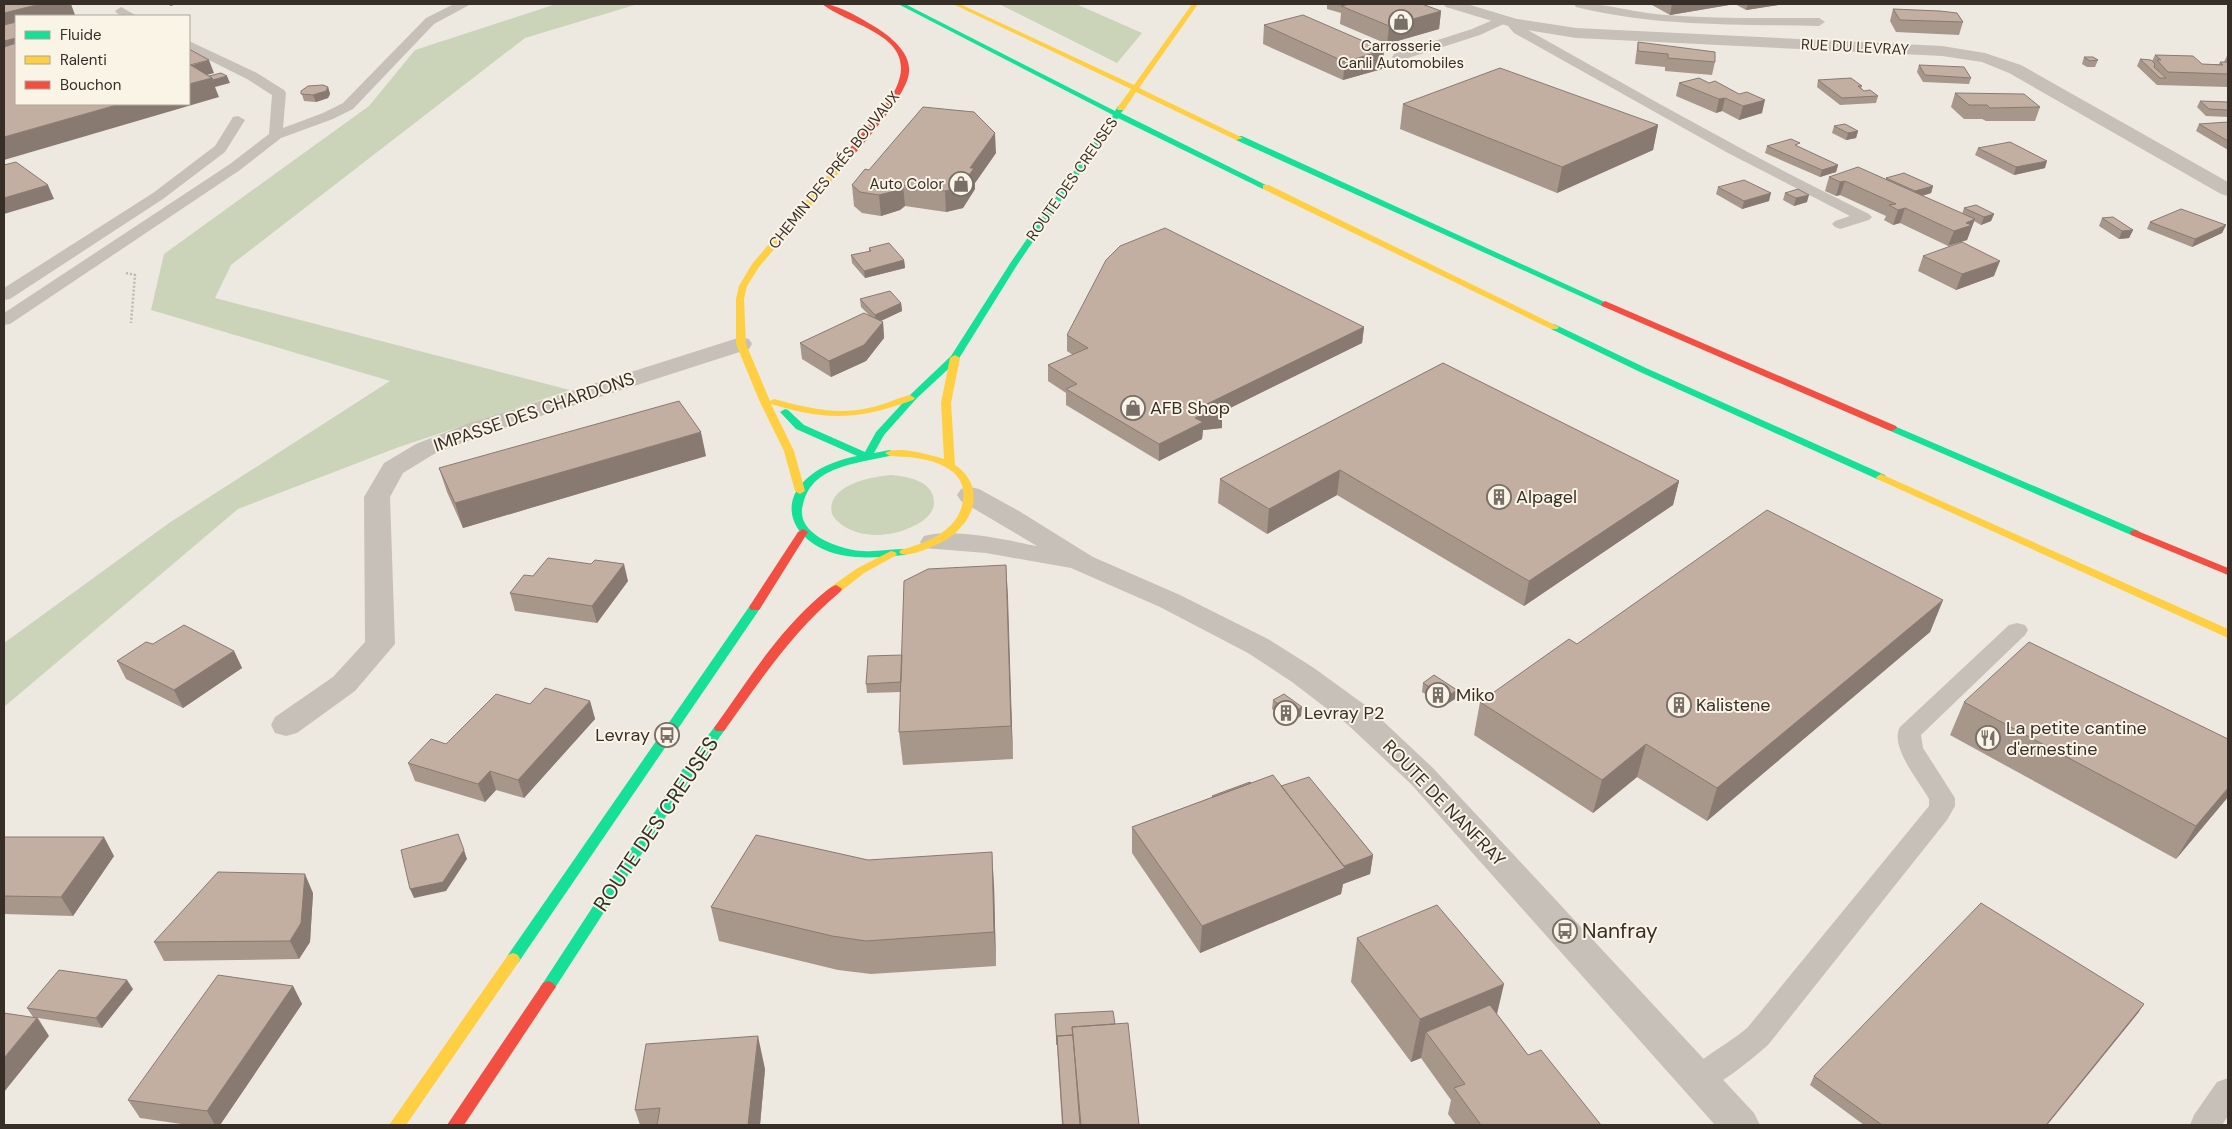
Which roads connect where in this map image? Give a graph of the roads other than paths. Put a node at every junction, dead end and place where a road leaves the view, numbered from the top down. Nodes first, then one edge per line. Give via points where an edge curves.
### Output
1 (466, 4) edge
2 (825, 4) edge
3 (900, 4) edge
4 (956, 4) edge
5 (1195, 4) edge
6 (1451, 4) edge
7 (1580, 4) edge
8 (1509, 22) junction
9 (1819, 22) dead end
10 (190, 45) edge
11 (1398, 57) dead end
12 (238, 120) dead end
13 (276, 135) junction
14 (2228, 190) edge
15 (1840, 224) dead end
16 (4, 296) edge
17 (4, 320) edge
18 (741, 344) junction
19 (955, 358) junction
20 (752, 373) junction
21 (914, 396) junction
22 (774, 402) junction
23 (866, 455) junction
24 (950, 466) junction
25 (800, 491) junction
26 (970, 495) junction
27 (803, 532) junction
28 (934, 542) junction
29 (1038, 544) junction
30 (892, 554) junction
31 (2228, 572) edge
32 (2017, 630) dead end
33 (2228, 634) edge
34 (286, 725) dead end
35 (1699, 1079) junction
36 (2228, 1091) edge
37 (397, 1125) edge
38 (455, 1125) edge
39 (1740, 1125) edge
40 (2205, 1125) edge

1 - 13 lane via 430,21 348,106
2 - 18 main road, CHEMIN DES PRÉS BOUVAUX via 896,45 907,67 907,79 834,174 755,266 743,286 740,299
3 - 33 main road via 1057,85 1643,370
4 - 31 main road via 1209,125 1740,363
5 - 19 main road, ROUTE DES CREUSES via 1069,181
6 - 8 street, RUE DU LEVRAY
7 - 9 lane via 1674,18
8 - 11 lane
8 - 14 street, RUE DU LEVRAY via 1594,34 1942,51 1978,56 2016,69
8 - 15 lane via 1683,122 1864,217
10 - 13 lane via 279,93
12 - 16 lane via 220,149 158,196
13 - 17 lane via 235,167
18 - 20 main road, CHEMIN DES PRÉS BOUVAUX
18 - 34 street, IMPASSE DES CHARDONS via 476,429 425,449 393,468 377,498 380,644 344,684
19 - 21 main road, ROUTE DES CREUSES
19 - 24 main road, ROUTE DES CREUSES via 946,403
20 - 22 main road
20 - 25 main road via 789,451
21 - 22 main road, ROUTE DES CREUSES via 888,408 848,415 813,414
21 - 23 main road, ROUTE DES CREUSES
22 - 23 main road via 800,427
23 - 24 main road via 913,454
23 - 25 main road via 837,463 815,475
24 - 26 main road via 964,479
25 - 27 main road via 794,505 796,519
26 - 28 main road via 968,512 955,528
26 - 29 street, ROUTE DE NANFRAY
27 - 30 main road via 818,544 839,552
27 - 37 main road via 760,600
28 - 29 street, ROUTE DE NANFRAY
28 - 30 main road
29 - 35 street, ROUTE DE NANFRAY via 1170,601 1258,646 1358,716 1429,783
30 - 38 main road, ROUTE DES CREUSES via 860,571 819,602 783,642 689,770
32 - 35 lane via 1909,733 1911,749 1942,798 1938,813 1758,1036
35 - 39 street, ROUTE DE NANFRAY
36 - 40 lane

